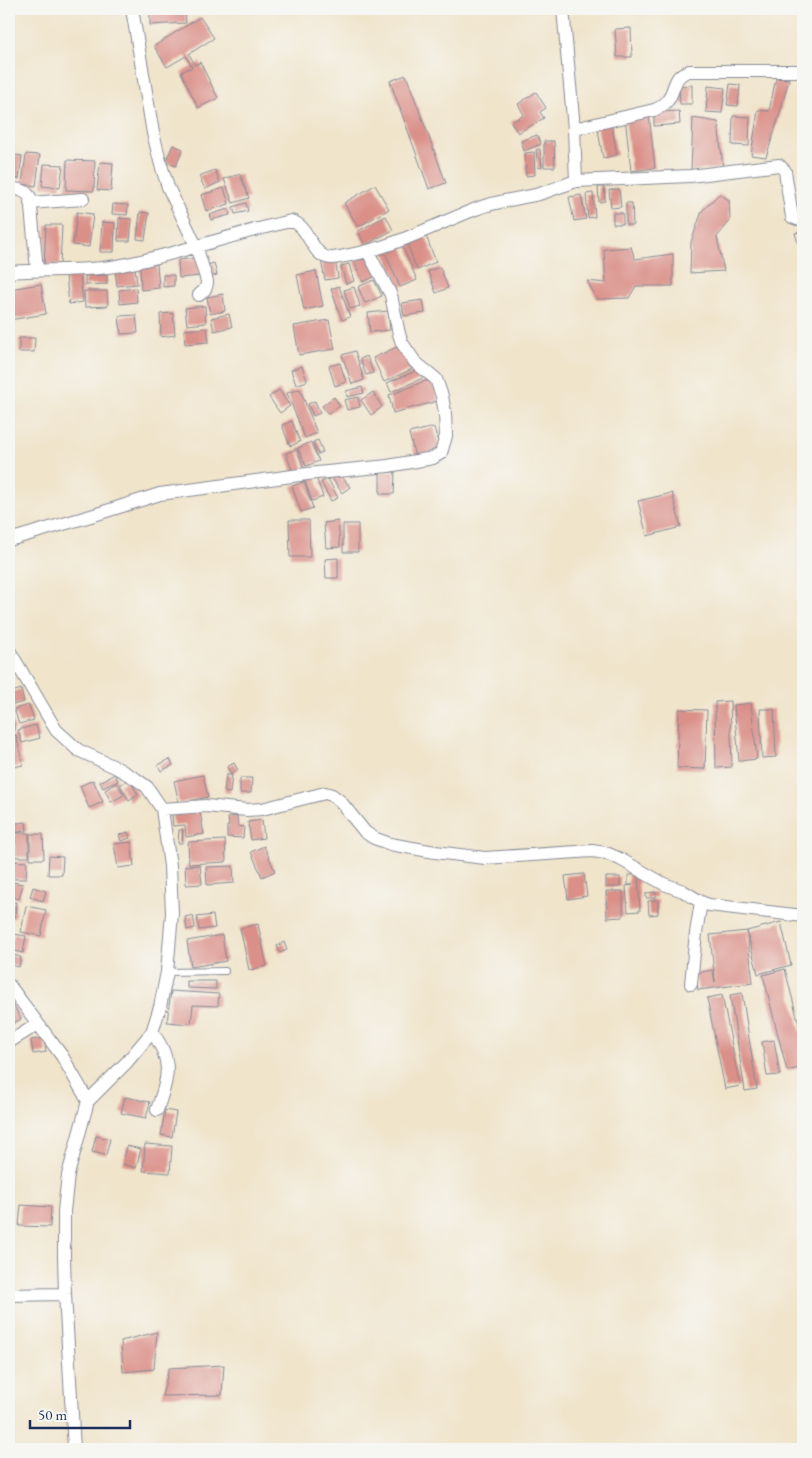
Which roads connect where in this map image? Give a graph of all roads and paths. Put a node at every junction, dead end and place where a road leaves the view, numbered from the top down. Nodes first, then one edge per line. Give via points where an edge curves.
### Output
1 (132, 9) edge
2 (563, 9) edge
3 (803, 71) edge
4 (574, 129) junction
5 (576, 180) junction
6 (9, 188) edge
7 (83, 199) dead end
8 (30, 202) junction
9 (803, 220) edge
10 (196, 246) junction
11 (368, 252) junction
12 (37, 270) junction
13 (9, 272) edge
14 (199, 295) dead end
15 (9, 540) edge
16 (9, 650) edge
17 (162, 809) junction
18 (701, 902) junction
19 (803, 916) edge
20 (225, 971) dead end
21 (167, 972) junction
22 (691, 984) dead end
23 (9, 985) edge
24 (38, 1024) junction
25 (152, 1032) junction
26 (9, 1042) edge
27 (88, 1101) junction
28 (157, 1110) dead end
29 (65, 1294) junction
30 (9, 1295) edge
31 (74, 1449) edge

1 - 10 street via 161,166
2 - 4 street
3 - 4 street via 684,72 662,106
4 - 5 street
5 - 9 street via 690,176 778,166 785,171 792,217
5 - 11 street via 542,193 495,203
6 - 8 street via 22,189 30,197
7 - 8 street
8 - 12 street
10 - 11 street via 290,221 300,226 324,256 332,258
10 - 12 street via 110,267
10 - 14 street via 207,281
11 - 15 street via 391,295 402,343 415,362 436,379 445,413 446,436 441,453 433,458 388,466 160,494
12 - 13 street
16 - 17 street via 56,730 78,750 136,779
17 - 18 street via 206,806 262,809 325,793 340,801 366,832 390,844 485,858 592,851 606,853
17 - 21 street via 172,913
18 - 19 street
18 - 22 street
20 - 21 lane
21 - 25 street
23 - 24 street
24 - 26 street
24 - 27 street via 62,1056
25 - 27 street
25 - 28 street via 160,1043 167,1064 166,1085
27 - 29 street via 68,1174 64,1211
29 - 30 street
29 - 31 street

